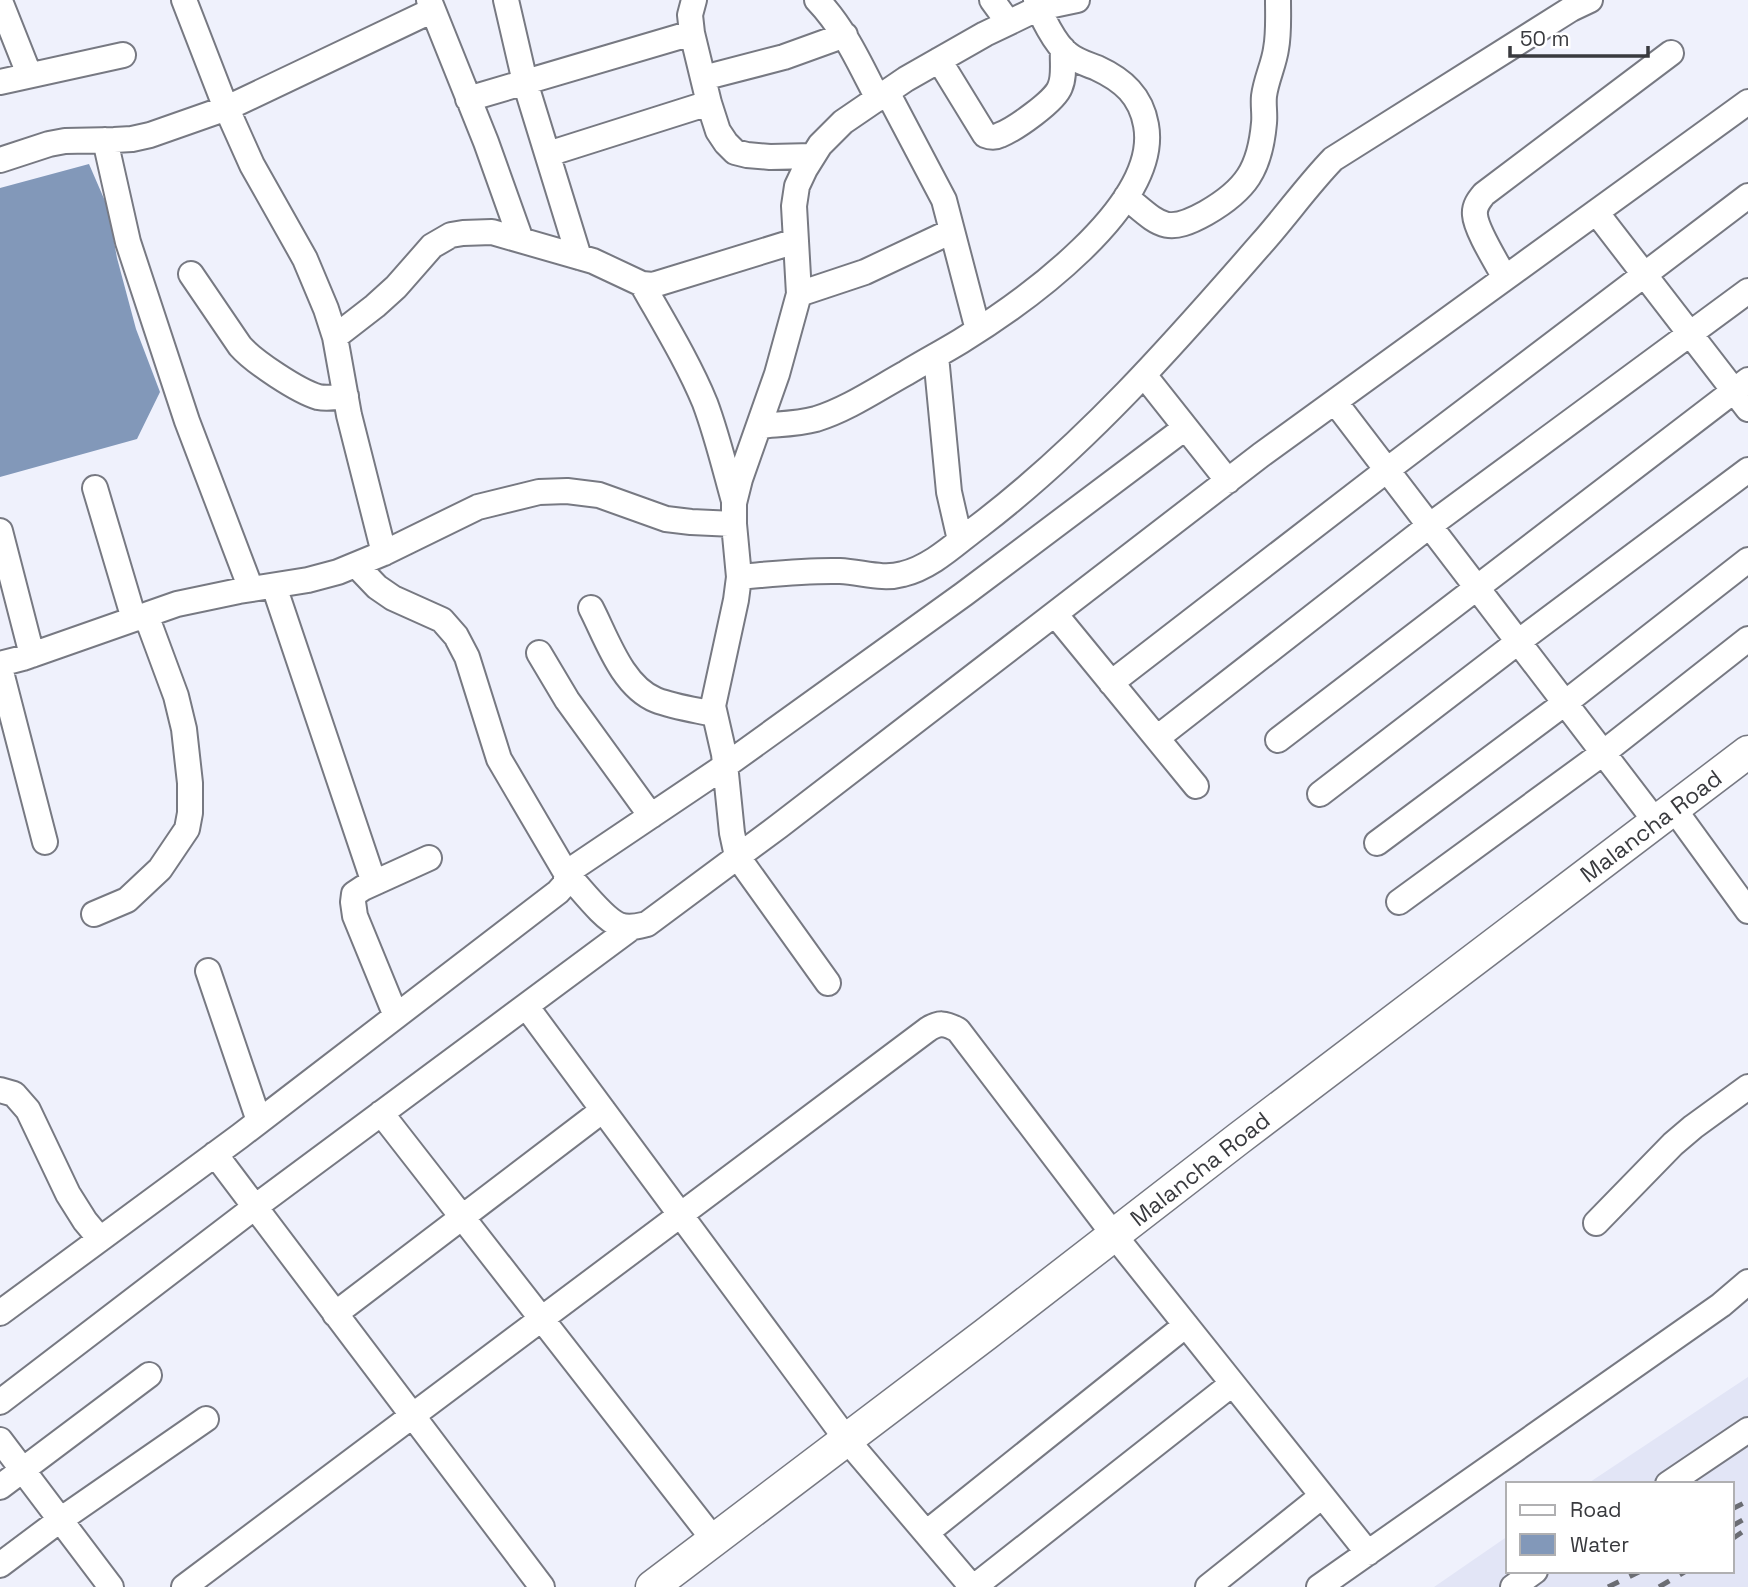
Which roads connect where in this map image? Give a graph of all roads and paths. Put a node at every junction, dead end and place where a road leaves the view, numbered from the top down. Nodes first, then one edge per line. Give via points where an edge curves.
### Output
1 (184, 0) edge
2 (506, 0) edge
3 (694, 0) edge
4 (817, 0) edge
5 (992, 0) edge
6 (1077, 0) edge
7 (1278, 0) edge
8 (1548, 0) edge
9 (0, 1) edge
10 (1038, 4) edge
11 (431, 5) edge
12 (1581, 5) edge
13 (1008, 22) junction
14 (692, 33) junction
15 (845, 35) junction
16 (1063, 49) junction
17 (1671, 53) dead end
18 (123, 55) dead end
19 (939, 60) junction
20 (29, 74) junction
21 (703, 78) junction
22 (0, 82) edge
23 (525, 82) junction
24 (882, 95) junction
25 (468, 99) junction
26 (1748, 102) edge
27 (709, 103) junction
28 (227, 108) junction
29 (105, 140) junction
30 (548, 154) junction
31 (813, 156) junction
32 (0, 160) edge
33 (1748, 195) edge
34 (1126, 197) junction
35 (1596, 212) junction
36 (952, 231) junction
37 (521, 240) junction
38 (796, 242) junction
39 (579, 257) junction
40 (191, 274) dead end
41 (1644, 274) junction
42 (1505, 278) junction
43 (642, 284) junction
44 (1748, 291) edge
45 (799, 294) junction
46 (978, 330) junction
47 (1690, 335) junction
48 (335, 337) junction
49 (936, 356) junction
50 (1143, 375) junction
51 (1743, 393) edge
52 (346, 396) junction
53 (1335, 402) junction
54 (759, 426) junction
55 (1185, 428) junction
56 (1387, 470) junction
57 (1748, 470) edge
58 (1228, 481) junction
59 (95, 488) dead end
60 (734, 513) junction
61 (1429, 526) junction
62 (0, 531) edge
63 (960, 540) junction
64 (384, 553) junction
65 (1748, 560) edge
66 (356, 565) junction
67 (739, 577) junction
68 (263, 587) junction
69 (1477, 587) junction
70 (591, 608) dead end
71 (1055, 614) junction
72 (140, 617) junction
73 (1748, 639) edge
74 (1518, 642) junction
75 (539, 653) dead end
76 (32, 655) junction
77 (0, 666) edge
78 (1111, 683) junction
79 (1565, 703) junction
80 (715, 714) junction
81 (1157, 738) junction
82 (1278, 740) dead end
83 (1748, 752) edge
84 (1603, 753) junction
85 (725, 766) junction
86 (1196, 786) dead end
87 (1320, 794) dead end
88 (1665, 815) junction
89 (651, 816) junction
90 (45, 842) dead end
91 (1377, 844) dead end
92 (737, 856) junction
93 (429, 858) dead end
94 (566, 873) junction
95 (374, 883) junction
96 (1399, 902) dead end
97 (1748, 911) edge
98 (94, 914) dead end
99 (631, 928) junction
100 (208, 971) dead end
101 (828, 983) dead end
102 (526, 1006) junction
103 (396, 1016) junction
104 (1748, 1087) edge
105 (0, 1090) edge
106 (603, 1110) junction
107 (382, 1113) junction
108 (259, 1121) junction
109 (215, 1154) junction
110 (255, 1207) junction
111 (681, 1215) junction
112 (463, 1217) junction
113 (1596, 1223) dead end
114 (1114, 1235) junction
115 (100, 1239) junction
116 (1748, 1282) edge
117 (0, 1312) edge
118 (335, 1314) junction
119 (542, 1319) junction
120 (1186, 1325) junction
121 (149, 1374) dead end
122 (1232, 1384) junction
123 (0, 1402) edge
124 (412, 1415) junction
125 (206, 1419) dead end
126 (1748, 1430) edge
127 (0, 1440) edge
128 (847, 1440) junction
129 (23, 1470) junction
130 (1671, 1482) edge
131 (0, 1487) edge
132 (1322, 1496) junction
133 (60, 1520) junction
134 (926, 1533) junction
135 (714, 1540) junction
136 (1368, 1553) junction
137 (0, 1564) edge
138 (1532, 1573) edge
139 (111, 1587) edge
140 (184, 1587) edge
141 (542, 1587) edge
142 (652, 1587) edge
143 (973, 1587) edge
144 (1208, 1587) edge
145 (1319, 1587) edge
146 (1513, 1587) edge

1 - 28 street
2 - 23 street
3 - 14 street
4 - 15 street
5 - 13 street
6 - 10 street
7 - 34 street via 1276,49 1264,95 1258,159 1240,189 1222,204 1175,227 1154,220
8 - 12 street
9 - 20 street
10 - 13 street
10 - 16 street
11 - 25 street
11 - 28 street
12 - 50 street via 1333,159
13 - 19 street
14 - 21 street
14 - 23 street
15 - 21 street via 785,57
15 - 24 street
16 - 19 street via 1062,85 1057,95 1039,111 991,137 985,135
16 - 34 street via 1124,83 1141,109 1148,140
17 - 42 street via 1477,202 1479,228
18 - 20 street
19 - 24 street
20 - 22 street
21 - 27 street
23 - 25 street
23 - 30 street
24 - 31 street via 843,122
24 - 36 street via 944,200
25 - 37 street
26 - 35 street
27 - 30 street
27 - 31 street via 718,131 735,152
28 - 29 street via 150,135
28 - 48 street via 252,165 304,259
29 - 32 street via 49,144
29 - 68 street via 128,242 187,421
30 - 39 street
31 - 38 street via 797,186
33 - 41 street
34 - 46 street via 1078,254
35 - 41 street
35 - 42 street
36 - 45 street via 865,272
36 - 46 street
37 - 39 street
37 - 48 street via 478,232 441,240 396,287
38 - 43 street via 666,282
38 - 45 street
39 - 43 street
40 - 52 street via 249,357 315,396
41 - 47 street
41 - 56 street
42 - 53 street
43 - 60 street via 710,416
44 - 47 street
45 - 54 street
46 - 49 street
47 - 51 street
47 - 61 street
48 - 52 street
49 - 54 street via 817,419
49 - 63 street via 949,492
50 - 55 street
50 - 63 street via 1019,496
51 - 69 street
52 - 64 street
53 - 56 street
53 - 58 street
54 - 60 street via 740,479
55 - 58 street
55 - 85 street
56 - 61 street
56 - 78 street
57 - 74 street
58 - 71 street
59 - 72 street
60 - 64 street via 691,522 666,519 599,495 539,492 478,507
60 - 67 street
61 - 69 street
61 - 81 street
62 - 76 street
63 - 67 street via 901,575 801,571
64 - 66 street
65 - 79 street
66 - 68 street
66 - 94 street via 377,587 442,621 456,636 499,759
67 - 80 street via 716,687
68 - 72 street via 177,604
68 - 95 street
69 - 74 street
69 - 82 street
70 - 80 street via 638,690 656,700
71 - 78 street
71 - 92 street
72 - 76 street
72 - 98 street via 179,707 190,813 187,829 160,869 127,900
73 - 84 street
74 - 79 street
74 - 87 street
75 - 89 street
76 - 77 street
77 - 90 street
78 - 81 street
79 - 84 street
79 - 91 street
80 - 85 street
81 - 86 street
83 - 88 main road, Malancha Road
84 - 88 street
84 - 96 street
85 - 89 street
85 - 92 street
88 - 97 street
88 - 114 main road, Malancha Road
89 - 94 street
92 - 99 street via 647,923
92 - 101 street
93 - 95 street
94 - 99 street via 604,914
94 - 103 street via 566,883 558,892
95 - 103 street via 355,894 355,916
99 - 102 street
100 - 108 street
102 - 106 street
102 - 107 street
103 - 108 street
104 - 113 street via 1673,1144
105 - 115 street via 14,1094 29,1110 68,1194
106 - 111 street
106 - 112 street
107 - 110 street
107 - 112 street
108 - 109 street
109 - 110 street
109 - 115 street
110 - 118 street
110 - 123 street
111 - 114 street via 926,1030 947,1024 958,1030
111 - 119 street
111 - 128 street
112 - 118 street
112 - 119 street
114 - 120 street
114 - 128 main road, Malancha Road
115 - 117 street
116 - 136 street
118 - 124 street
119 - 124 street
119 - 135 street
120 - 122 street
120 - 134 street
121 - 129 street
122 - 132 street
122 - 143 street
124 - 140 street
124 - 141 street
125 - 133 street
126 - 130 street
127 - 129 street
128 - 134 street
128 - 135 main road, Malancha Road
129 - 131 street
129 - 133 street
132 - 136 street
132 - 144 street
133 - 137 street
133 - 139 street
134 - 143 street
135 - 142 main road, Malancha Road
136 - 145 street
138 - 146 street

